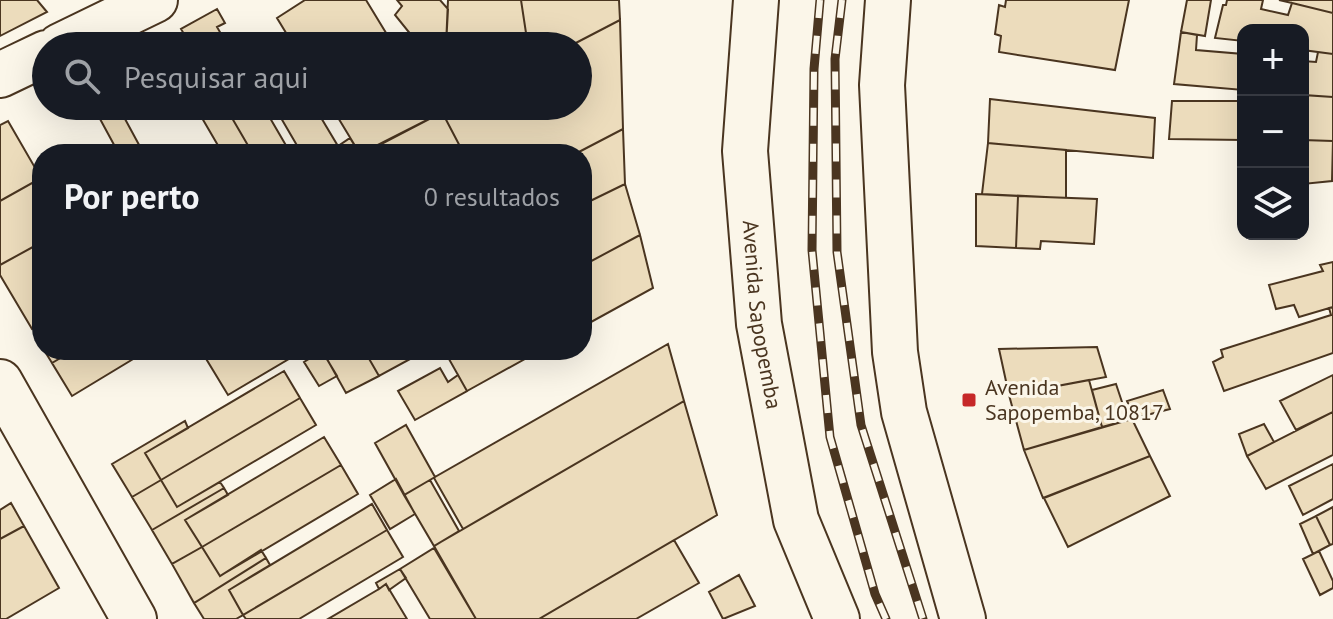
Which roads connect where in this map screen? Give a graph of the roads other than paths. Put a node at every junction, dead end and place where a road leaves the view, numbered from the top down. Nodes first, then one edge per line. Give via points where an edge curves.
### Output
1 (155, 0) edge
2 (756, 0) edge
3 (888, 0) edge
4 (89, 32) edge
5 (32, 60) edge
6 (0, 75) edge
7 (0, 382) edge
8 (134, 619) edge
9 (837, 619) edge
10 (963, 619) edge

1 - 4 main road
2 - 9 main road, Avenida Sapopemba via 745,151 759,324 796,520
3 - 10 main road via 882,85 895,352 904,412
5 - 6 main road
7 - 8 main road

